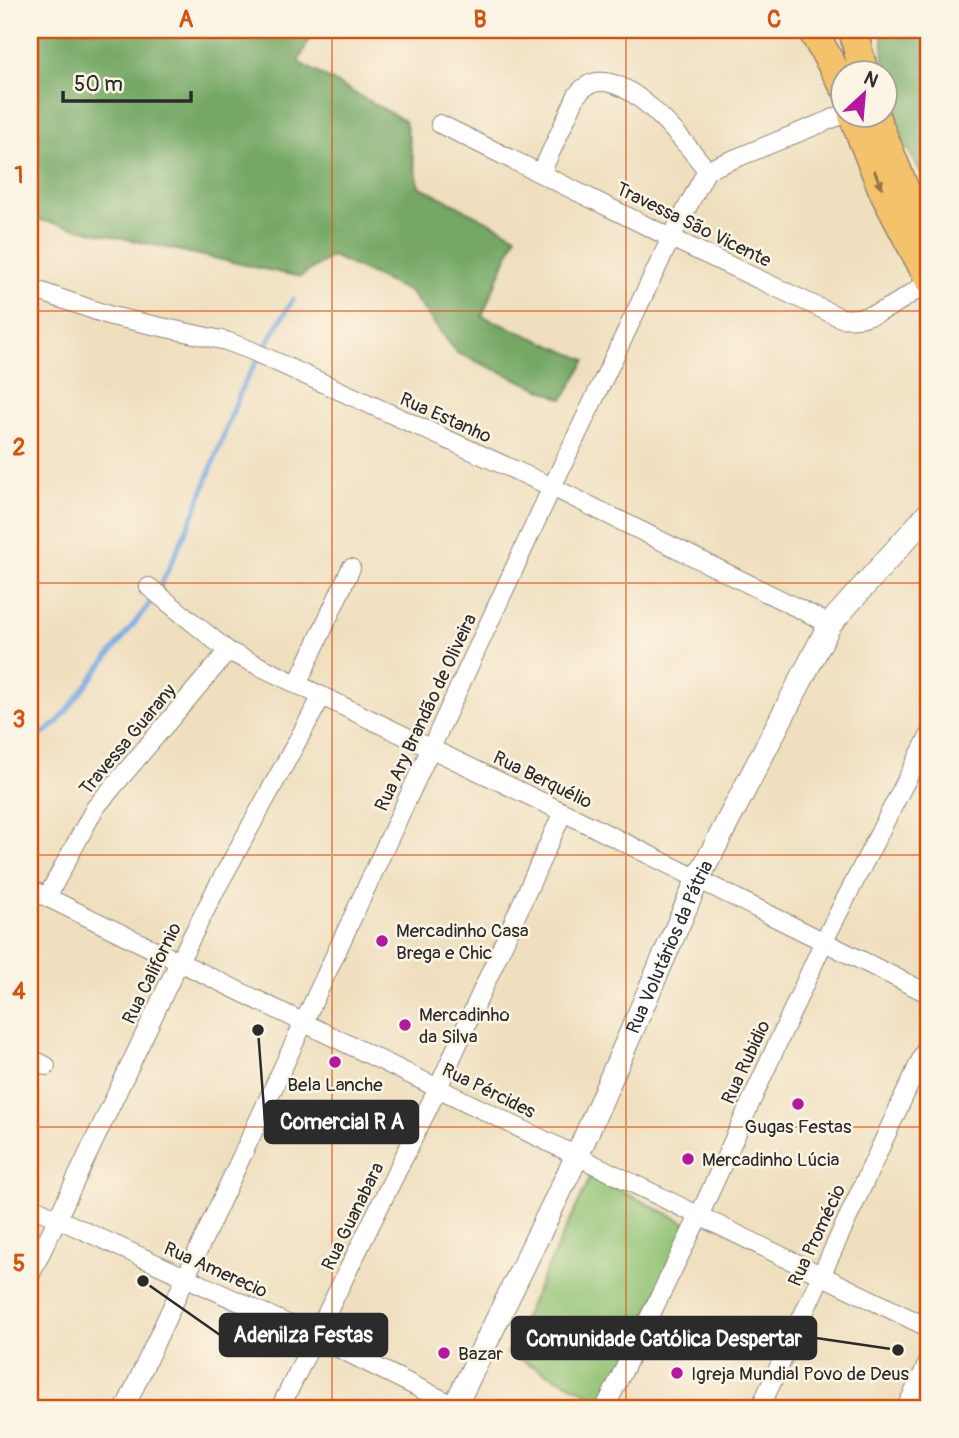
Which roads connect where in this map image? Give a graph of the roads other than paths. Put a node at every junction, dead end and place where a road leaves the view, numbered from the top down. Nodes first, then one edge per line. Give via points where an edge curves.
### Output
1 (812, 30) edge
2 (853, 30) edge
3 (835, 60) edge
4 (851, 60) edge
5 (830, 120) edge
6 (440, 124) dead end
7 (859, 130) edge
8 (881, 130) edge
9 (707, 170) junction
10 (541, 173) junction
11 (929, 237) edge
12 (671, 238) junction
13 (929, 280) edge
14 (30, 288) edge
15 (552, 487) junction
16 (929, 513) edge
17 (351, 568) dead end
18 (149, 587) dead end
19 (830, 624) junction
20 (228, 651) junction
21 (297, 685) junction
22 (322, 696) junction
23 (929, 736) edge
24 (431, 749) junction
25 (563, 812) junction
26 (698, 879) junction
27 (30, 889) edge
28 (47, 897) junction
29 (824, 941) junction
30 (179, 962) junction
31 (929, 994) edge
32 (305, 1023) junction
33 (929, 1042) edge
34 (438, 1088) junction
35 (577, 1156) junction
36 (30, 1206) edge
37 (699, 1216) junction
38 (56, 1220) junction
39 (820, 1275) junction
40 (30, 1276) edge
41 (186, 1279) junction
42 (929, 1328) edge
43 (316, 1337) junction
44 (929, 1362) edge
45 (909, 1403) edge
46 (125, 1408) edge
47 (280, 1408) edge
48 (456, 1408) edge
49 (605, 1408) edge
50 (760, 1408) edge
51 (929, 1408) edge

1 - 3 main road
2 - 4 main road
5 - 9 street
6 - 10 street, Travessa São Vicente
7 -> 13 main road via 884,193
8 - 11 main road
9 - 10 street via 644,101 600,82 582,88 577,95
9 - 12 street, Rua Ary Brandão de Oliveira
10 - 12 street, Travessa São Vicente
12 - 13 street, Travessa São Vicente via 841,318 874,316
12 - 15 street, Rua Ary Brandão de Oliveira
14 - 15 street, Rua Estanho via 111,316 250,350
15 - 19 street, Rua Estanho
15 - 24 street, Rua Ary Brandão de Oliveira
16 - 19 street, Rua Volutários da Pátria
17 - 21 street
18 - 20 street, Rua Berquélio
19 - 26 street, Rua Volutários da Pátria
20 - 21 street, Rua Berquélio
20 - 28 street, Travessa Guarany via 95,808
21 - 22 street, Rua Berquélio
22 - 24 street, Rua Berquélio
22 - 30 street, Rua Californio
23 - 29 street, Rua Rubidio
24 - 25 street, Rua Berquélio
24 - 32 street, Rua Ary Brandão de Oliveira
25 - 26 street, Rua Berquélio
25 - 34 street, Rua Guanabara
26 - 29 street, Rua Berquélio
26 - 35 street, Rua Volutários da Pátria
27 - 28 street, Rua Pércides
28 - 30 street, Rua Pércides
29 - 31 street, Rua Berquélio
29 - 37 street, Rua Rubidio
30 - 32 street, Rua Pércides
30 - 38 street, Rua Californio
32 - 34 street, Rua Pércides
32 - 41 street, Rua Ary Brandão de Oliveira
33 - 39 street, Rua Promécio
34 - 35 street, Rua Pércides
34 - 43 street, Rua Guanabara
35 - 37 street, Rua Pércides
35 - 48 street, Rua Volutários da Pátria
36 - 38 street, Rua Amerecio
37 - 39 street, Rua Pércides
37 - 49 street, Rua Rubidio
38 - 40 street, Rua Californio
38 - 41 street, Rua Amerecio
39 - 42 street, Rua Pércides
39 - 50 street, Rua Promécio
41 - 43 street, Rua Amerecio
41 - 46 street, Rua Ary Brandão de Oliveira
43 - 47 street, Rua Guanabara
43 - 48 street, Rua Amerecio
44 - 45 street
45 - 51 street

